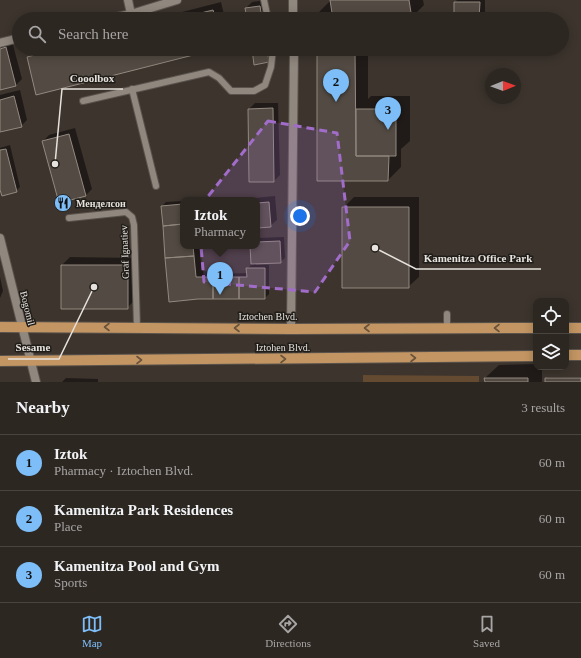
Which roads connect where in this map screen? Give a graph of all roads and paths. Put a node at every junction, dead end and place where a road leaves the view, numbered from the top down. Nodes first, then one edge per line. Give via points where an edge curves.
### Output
1 (128, 0) edge
2 (177, 0) edge
3 (264, 0) edge
4 (293, 0) edge
5 (131, 12) edge
6 (138, 12) edge
7 (267, 12) edge
8 (293, 12) edge
9 (12, 39) edge
10 (0, 42) edge
11 (272, 56) edge
12 (294, 56) edge
13 (132, 89) junction
14 (83, 101) dead end
15 (156, 186) dead end
16 (69, 218) dead end
17 (0, 238) edge
18 (447, 314) dead end
19 (0, 327) edge
20 (22, 327) junction
21 (137, 327) junction
22 (447, 328) junction
23 (533, 328) edge
24 (569, 328) edge
25 (581, 328) edge
26 (291, 329) junction
27 (569, 355) edge
28 (581, 355) edge
29 (533, 356) edge
30 (0, 360) edge
31 (30, 361) junction
32 (36, 382) edge

1 - 5 street
2 - 6 street
3 - 7 lane
4 - 8 street
9 - 10 street
11 - 13 lane via 265,85 254,91 231,91 209,72
12 - 26 street
13 - 14 lane
13 - 15 lane
16 - 21 lane, Graf Ignatiev via 126,212 132,217
17 - 20 street, Bogomil
18 - 22 lane
19 - 20 main road, Iztochen Blvd.
21 -> 20 main road, Iztochen Blvd.
20 - 31 street, Bogomil
26 -> 21 main road, Iztochen Blvd.
23 -> 22 main road, Iztochen Blvd.
22 -> 26 main road, Iztochen Blvd.
24 - 25 main road
27 - 28 main road
31 -> 29 main road, Iztohen Blvd.
30 - 31 main road
31 - 32 street, Bogomil

